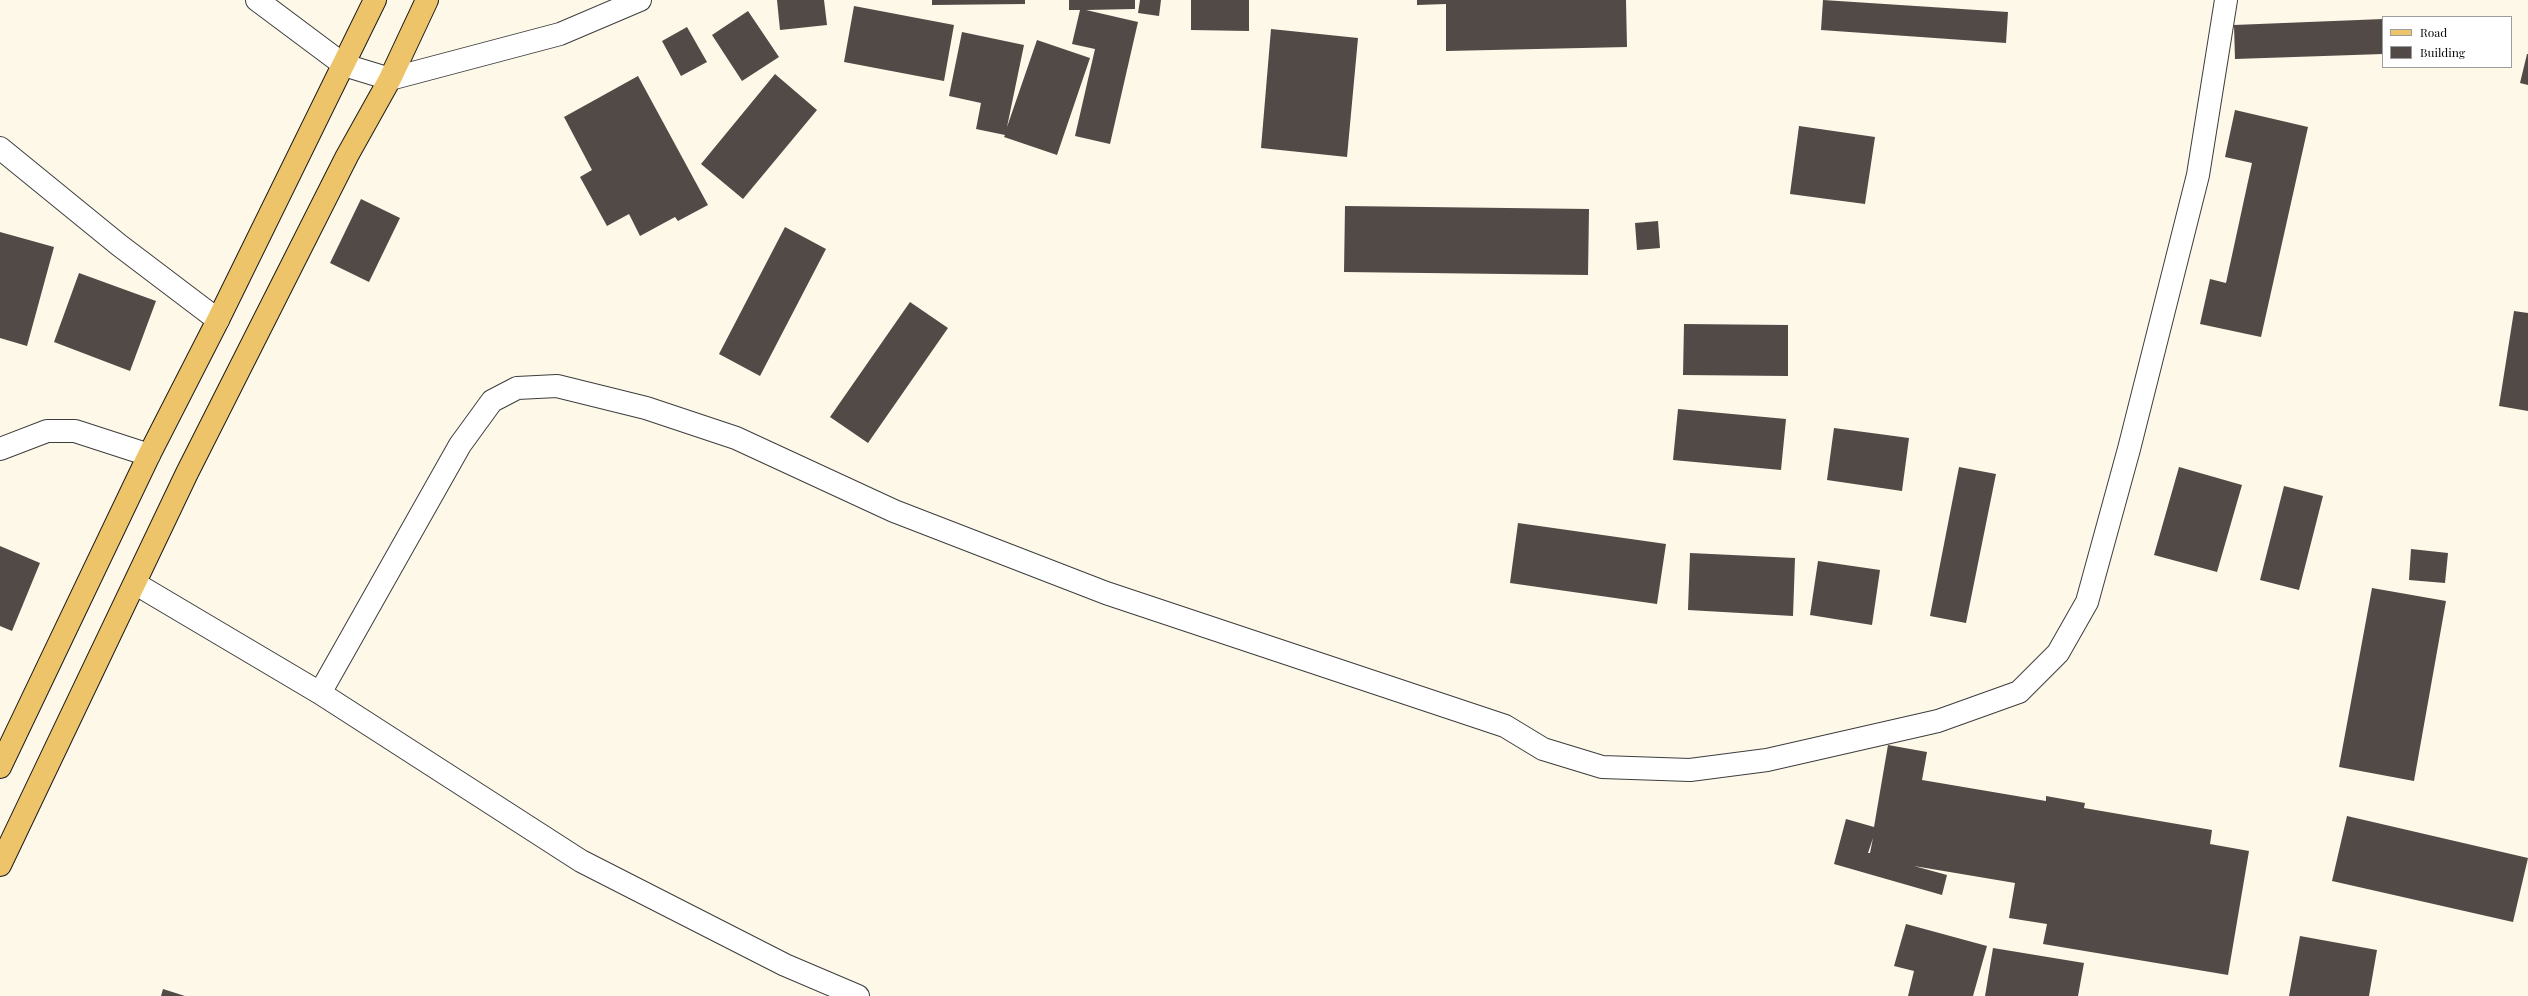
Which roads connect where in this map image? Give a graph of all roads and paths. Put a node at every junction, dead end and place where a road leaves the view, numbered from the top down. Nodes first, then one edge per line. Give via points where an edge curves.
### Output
1 (257, 0) edge
2 (375, 0) edge
3 (427, 0) edge
4 (640, 0) edge
5 (2226, 0) edge
6 (344, 65) junction
7 (390, 79) junction
8 (0, 148) edge
9 (218, 320) junction
10 (0, 449) edge
11 (149, 454) junction
12 (136, 584) junction
13 (320, 693) junction
14 (0, 767) edge
15 (0, 865) edge
16 (858, 996) edge

1 - 6 street
2 - 6 main road
3 - 7 main road
4 - 7 street via 560,34
5 - 13 street via 2198,175 2129,449 2087,602 2058,653 2019,692 1938,721 1767,760 1690,770 1602,767 1543,749 1505,726 1099,590 894,511 736,438 646,408 557,386 517,388 492,401 460,444
6 - 7 street
6 - 9 main road
7 - 12 main road via 347,156 187,473
8 - 9 street via 119,245
9 - 11 main road
10 - 11 street via 48,431 75,430
11 - 14 main road
12 - 13 street
12 - 15 main road
13 - 16 street via 581,861 785,965

